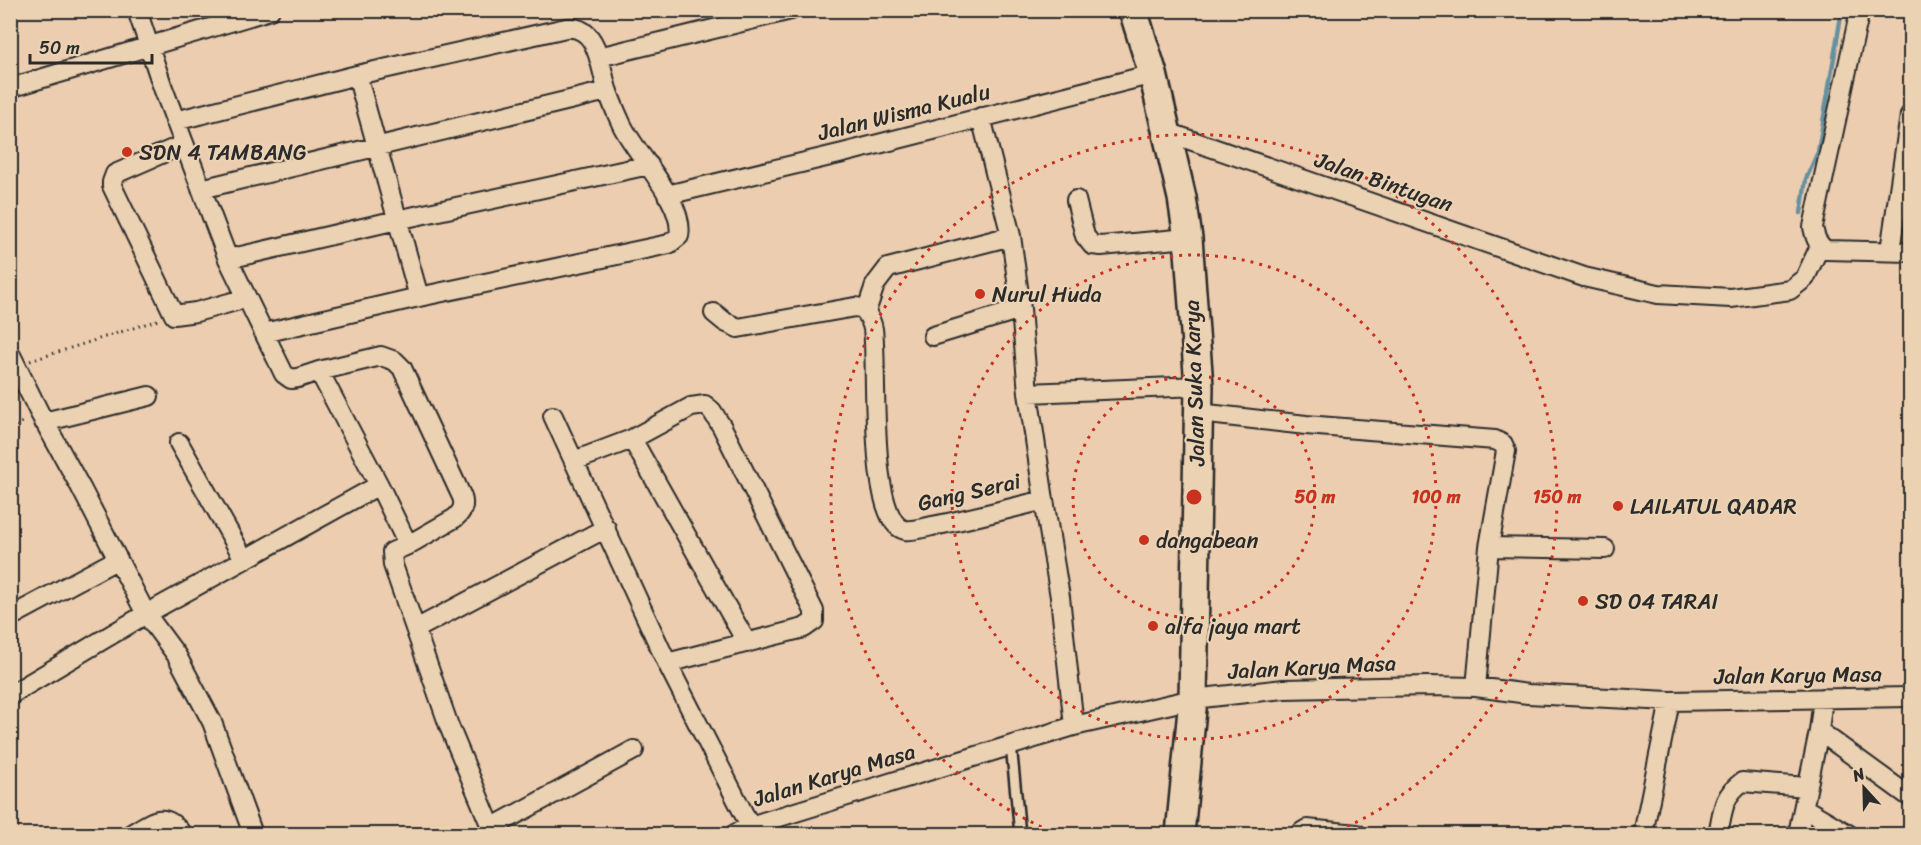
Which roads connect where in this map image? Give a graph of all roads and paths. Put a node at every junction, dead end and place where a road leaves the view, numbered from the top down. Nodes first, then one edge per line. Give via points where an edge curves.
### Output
1 (137, 10) edge
2 (270, 10) edge
3 (791, 10) edge
4 (1133, 10) edge
5 (1860, 10) edge
6 (149, 46) junction
7 (599, 57) junction
8 (1153, 74) junction
9 (357, 75) junction
10 (10, 88) edge
11 (608, 91) junction
12 (1911, 115) edge
13 (981, 117) junction
14 (175, 121) junction
15 (1167, 132) junction
16 (184, 144) junction
17 (377, 147) junction
18 (649, 165) junction
19 (201, 189) junction
20 (667, 195) junction
21 (1076, 200) dead end
22 (397, 220) junction
23 (1011, 236) junction
24 (1188, 238) junction
25 (1820, 246) junction
26 (1890, 251) junction
27 (1911, 252) edge
28 (228, 259) junction
29 (418, 297) junction
30 (247, 298) junction
31 (1021, 309) junction
32 (866, 312) junction
33 (714, 313) dead end
34 (174, 315) junction
35 (264, 333) junction
36 (933, 336) dead end
37 (13, 359) edge
38 (319, 371) junction
39 (1199, 386) junction
40 (1028, 393) junction
41 (149, 396) dead end
42 (1199, 413) junction
43 (553, 416) dead end
44 (44, 422) junction
45 (632, 439) junction
46 (180, 443) dead end
47 (574, 461) junction
48 (379, 485) junction
49 (1044, 500) junction
50 (606, 528) junction
51 (408, 545) junction
52 (1489, 547) junction
53 (1605, 549) dead end
54 (118, 559) junction
55 (244, 559) junction
56 (146, 614) junction
57 (10, 617) edge
58 (416, 629) junction
59 (747, 643) junction
60 (667, 663) junction
61 (1476, 687) junction
62 (12, 691) edge
63 (1911, 697) edge
64 (1823, 698) junction
65 (1193, 699) junction
66 (1670, 701) junction
67 (1074, 726) junction
68 (1819, 731) junction
69 (1011, 745) junction
70 (634, 750) dead end
71 (1807, 787) junction
72 (1911, 797) edge
73 (1804, 808) junction
74 (743, 830) edge
75 (493, 831) edge
76 (131, 834) edge
77 (182, 834) edge
78 (253, 834) edge
79 (1020, 834) edge
80 (1180, 834) edge
81 (1301, 834) edge
82 (1357, 834) edge
83 (1643, 834) edge
84 (1718, 834) edge
85 (1798, 834) edge
86 (1848, 834) edge

1 - 6 street
2 - 6 street
3 - 7 street
4 - 8 main road, Jalan Suka Karya
5 - 25 street via 1814,227
6 - 10 street
6 - 14 street
7 - 9 street via 589,34 573,27
7 - 11 street
8 - 13 street, Jalan Wisma Kualu
8 - 15 main road, Jalan Suka Karya
9 - 14 street
9 - 17 street
11 - 17 street
11 - 18 street via 623,128
12 - 26 street
13 - 20 street, Jalan Wisma Kualu
13 - 23 street
14 - 16 street
15 - 24 main road, Jalan Suka Karya
15 - 25 street, Jalan Bintugan via 1584,277 1658,294 1731,298 1790,291 1805,278
16 - 19 street
16 - 34 street via 115,174 112,182
17 - 19 street
17 - 22 street
18 - 20 street
18 - 22 street
19 - 28 street
20 - 29 street via 681,224 679,236 669,244
21 - 24 street via 1085,236 1092,245
22 - 28 street
22 - 29 street
23 - 31 street
23 - 32 street via 888,268 875,285
24 - 39 main road, Jalan Suka Karya
25 - 26 street via 1826,250
26 - 27 street
28 - 30 street
29 - 35 street
30 - 34 street
30 - 35 street
31 - 36 street
31 - 40 street
32 - 33 street via 855,307 738,328
32 - 49 street, Gang Serai via 873,328 878,461 882,492 892,522 910,530
34 - 37 path
35 - 38 street via 288,377
37 - 44 street
38 - 48 street
38 - 51 street via 381,356 402,368 463,503 455,518
39 - 40 street
39 - 42 main road, Jalan Suka Karya
40 - 49 street
41 - 44 street
42 - 52 street via 1501,442 1506,451
42 - 65 main road, Jalan Suka Karya
43 - 47 street
44 - 54 street
45 - 47 street
45 - 59 street
45 - 59 street via 698,405 708,407 722,427 814,610 814,621 804,628
46 - 55 street
47 - 50 street
48 - 51 street
48 - 55 street
49 - 67 street, Gang Serai via 1060,597
50 - 58 street
50 - 60 street
51 - 58 street via 391,555
52 - 53 street
52 - 61 street
54 - 56 street
54 - 57 street
55 - 56 street
56 - 62 street
56 - 78 street via 177,656 212,723
58 - 75 street via 449,726
59 - 60 street
60 - 74 street
61 - 65 street, Jalan Karya Masa via 1284,689
61 - 66 street, Jalan Karya Masa via 1528,694
63 - 64 street, Jalan Karya Masa
64 - 66 street, Jalan Karya Masa
64 - 68 street
65 - 67 street, Jalan Karya Masa
65 - 80 main road, Jalan Suka Karya
66 - 83 street
67 - 69 street, Jalan Karya Masa
68 - 71 street
68 - 72 street
69 - 74 street, Jalan Karya Masa
69 - 79 lane
70 - 75 street
71 - 73 street
71 - 84 street via 1742,782 1725,801
73 - 85 street
73 - 86 street
76 - 77 street via 165,819
81 - 82 street via 1307,829

